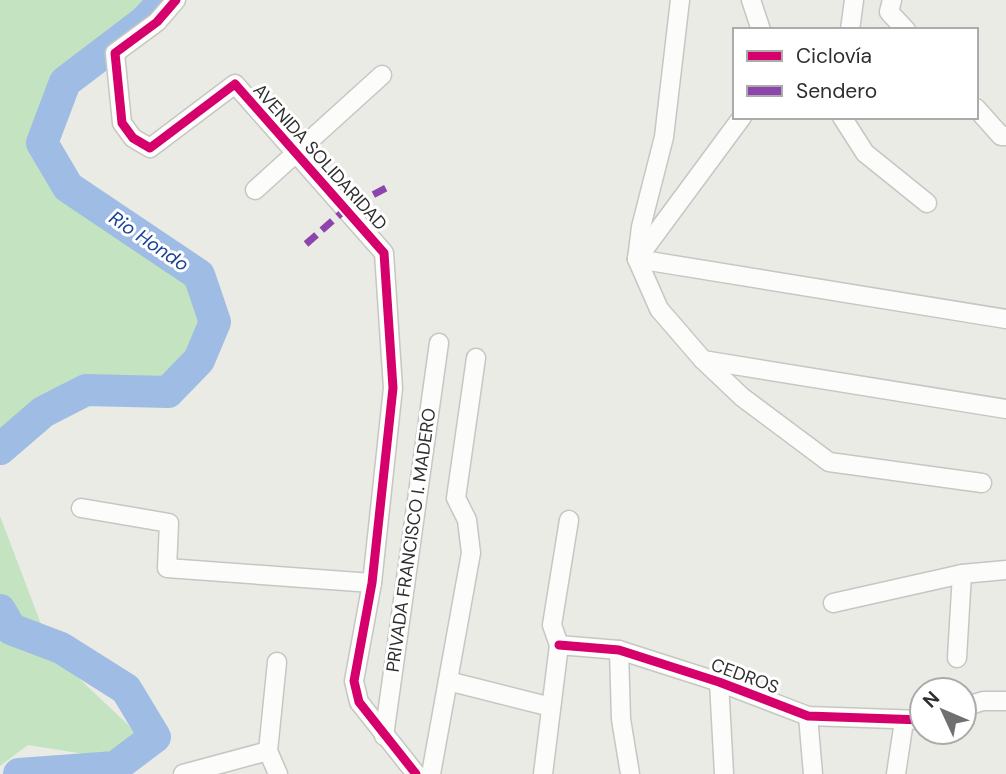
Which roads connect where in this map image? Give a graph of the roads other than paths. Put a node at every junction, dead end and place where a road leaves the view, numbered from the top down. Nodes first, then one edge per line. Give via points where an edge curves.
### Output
1 (176, 0) edge
2 (680, 0) edge
3 (751, 0) edge
4 (854, 0) edge
5 (892, 0) edge
6 (760, 28) edge
7 (850, 28) edge
8 (904, 28) edge
9 (382, 75) dead end
10 (978, 110) edge
11 (741, 119) edge
12 (843, 119) edge
13 (1006, 136) edge
14 (296, 153) junction
15 (255, 190) dead end
16 (927, 203) dead end
17 (637, 260) junction
18 (1006, 318) edge
19 (439, 343) dead end
20 (476, 358) dead end
21 (703, 360) junction
22 (1006, 409) edge
23 (982, 483) dead end
24 (80, 508) dead end
25 (569, 520) dead end
26 (1006, 570) edge
27 (962, 574) junction
28 (372, 583) junction
29 (833, 603) dead end
30 (559, 645) junction
31 (619, 650) junction
32 (957, 658) dead end
33 (277, 663) dead end
34 (448, 681) junction
35 (719, 682) junction
36 (1006, 701) edge
37 (978, 703) edge
38 (551, 707) junction
39 (808, 716) junction
40 (908, 721) edge
41 (384, 736) junction
42 (908, 738) edge
43 (268, 751) junction
44 (183, 774) edge
45 (278, 774) edge
46 (416, 774) edge
47 (431, 774) edge
48 (543, 774) edge
49 (630, 774) edge
50 (724, 774) edge
51 (813, 774) edge
52 (897, 774) edge

1 - 14 street, AVENIDA SOLIDARIDAD via 157,22 115,53 122,123 133,138 150,148 235,84
2 - 17 street via 664,137 640,227
3 - 6 street
4 - 7 street
5 - 8 street via 889,12
9 - 14 street
10 - 13 street
11 - 17 street
12 - 16 street via 865,153
14 - 15 street
14 - 28 street, AVENIDA SOLIDARIDAD via 384,253 393,388
17 - 18 street
17 - 21 street via 659,309
19 - 41 street, PRIVADA FRANCISCO I. MADERO
20 - 34 street via 456,498 467,520 471,553
21 - 22 street
21 - 23 street via 742,397 829,462
24 - 28 street via 169,523 167,568
25 - 30 street via 552,625
26 - 27 street
27 - 29 street
27 - 32 street
28 - 41 street, AVENIDA SOLIDARIDAD via 354,681 359,702
30 - 31 street, CEDROS
30 - 38 street
31 - 35 street, CEDROS
31 - 49 street via 621,719
33 - 43 street
34 - 38 street
34 - 47 street
35 - 39 street, CEDROS
35 - 50 street
36 - 37 street
38 - 48 street
39 - 40 street, CEDROS
39 - 51 street
41 - 46 street, AVENIDA SOLIDARIDAD
42 - 52 street
43 - 44 street
43 - 45 street

